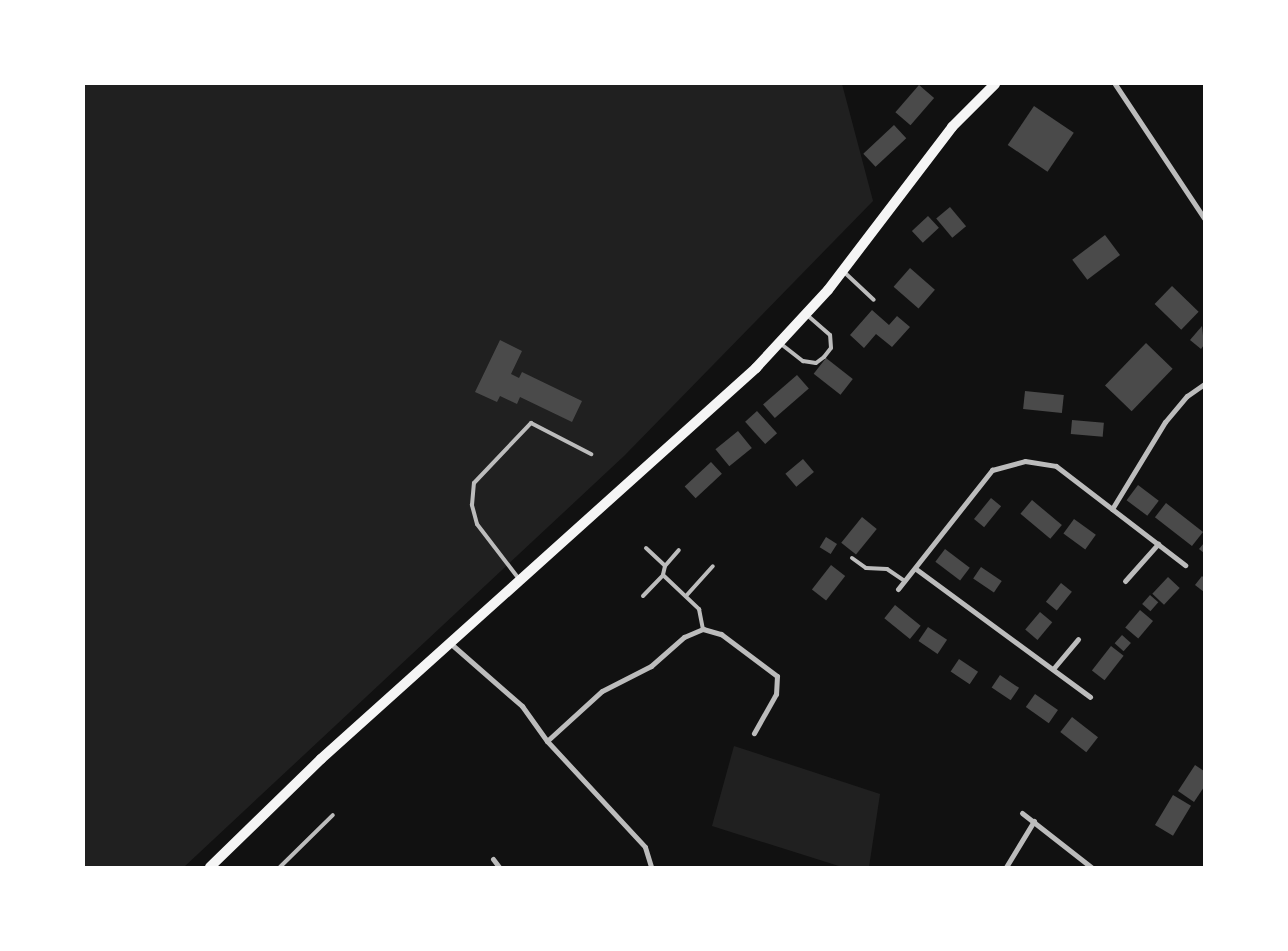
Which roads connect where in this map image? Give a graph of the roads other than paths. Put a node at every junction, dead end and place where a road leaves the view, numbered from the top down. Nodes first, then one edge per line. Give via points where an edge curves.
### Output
1 (995, 84) edge
2 (1115, 84) edge
3 (1204, 218) edge
4 (843, 271) junction
5 (874, 300) dead end
6 (806, 314) junction
7 (780, 342) junction
8 (1204, 384) edge
9 (591, 454) dead end
10 (1112, 509) junction
11 (1158, 544) junction
12 (646, 548) dead end
13 (679, 550) dead end
14 (852, 558) dead end
15 (1185, 565) dead end
16 (665, 566) junction
17 (713, 566) dead end
18 (916, 568) junction
19 (663, 575) junction
20 (519, 579) junction
21 (1125, 580) dead end
22 (906, 581) junction
23 (898, 589) dead end
24 (643, 596) dead end
25 (686, 596) junction
26 (703, 629) junction
27 (1078, 639) dead end
28 (450, 643) junction
29 (1053, 669) junction
30 (1090, 697) dead end
31 (754, 733) dead end
32 (547, 741) junction
33 (1022, 813) dead end
34 (333, 815) dead end
35 (1034, 821) junction
36 (493, 859) dead end
37 (210, 867) edge
38 (280, 867) edge
39 (499, 867) edge
40 (651, 867) edge
41 (1006, 867) edge
42 (1091, 867) edge

1 - 4 main road via 952,127
2 - 3 street
4 - 5 lane
4 - 6 main road
6 - 7 main road
6 - 7 lane via 830,335 831,348 824,357 816,363 803,361
7 - 20 main road
8 - 10 street via 1187,396 1165,422
9 - 20 lane via 531,423 474,483 472,505 477,524
10 - 11 street
10 - 18 street via 1056,466 1025,461 992,470
11 - 15 street
11 - 21 street
12 - 16 lane
13 - 16 lane
14 - 22 lane via 866,568 887,569
16 - 19 lane
17 - 25 lane
18 - 22 street
18 - 29 street
19 - 24 lane
19 - 25 lane
20 - 28 main road
22 - 23 street
25 - 26 lane via 699,609
26 - 31 street via 721,634 777,676 776,694
26 - 32 street via 684,637 651,666 602,692
27 - 29 street
28 - 32 street via 514,698
28 - 37 main road
29 - 30 street
32 - 40 street via 645,847
33 - 35 street
34 - 38 lane
35 - 41 street
35 - 42 street
36 - 39 street

